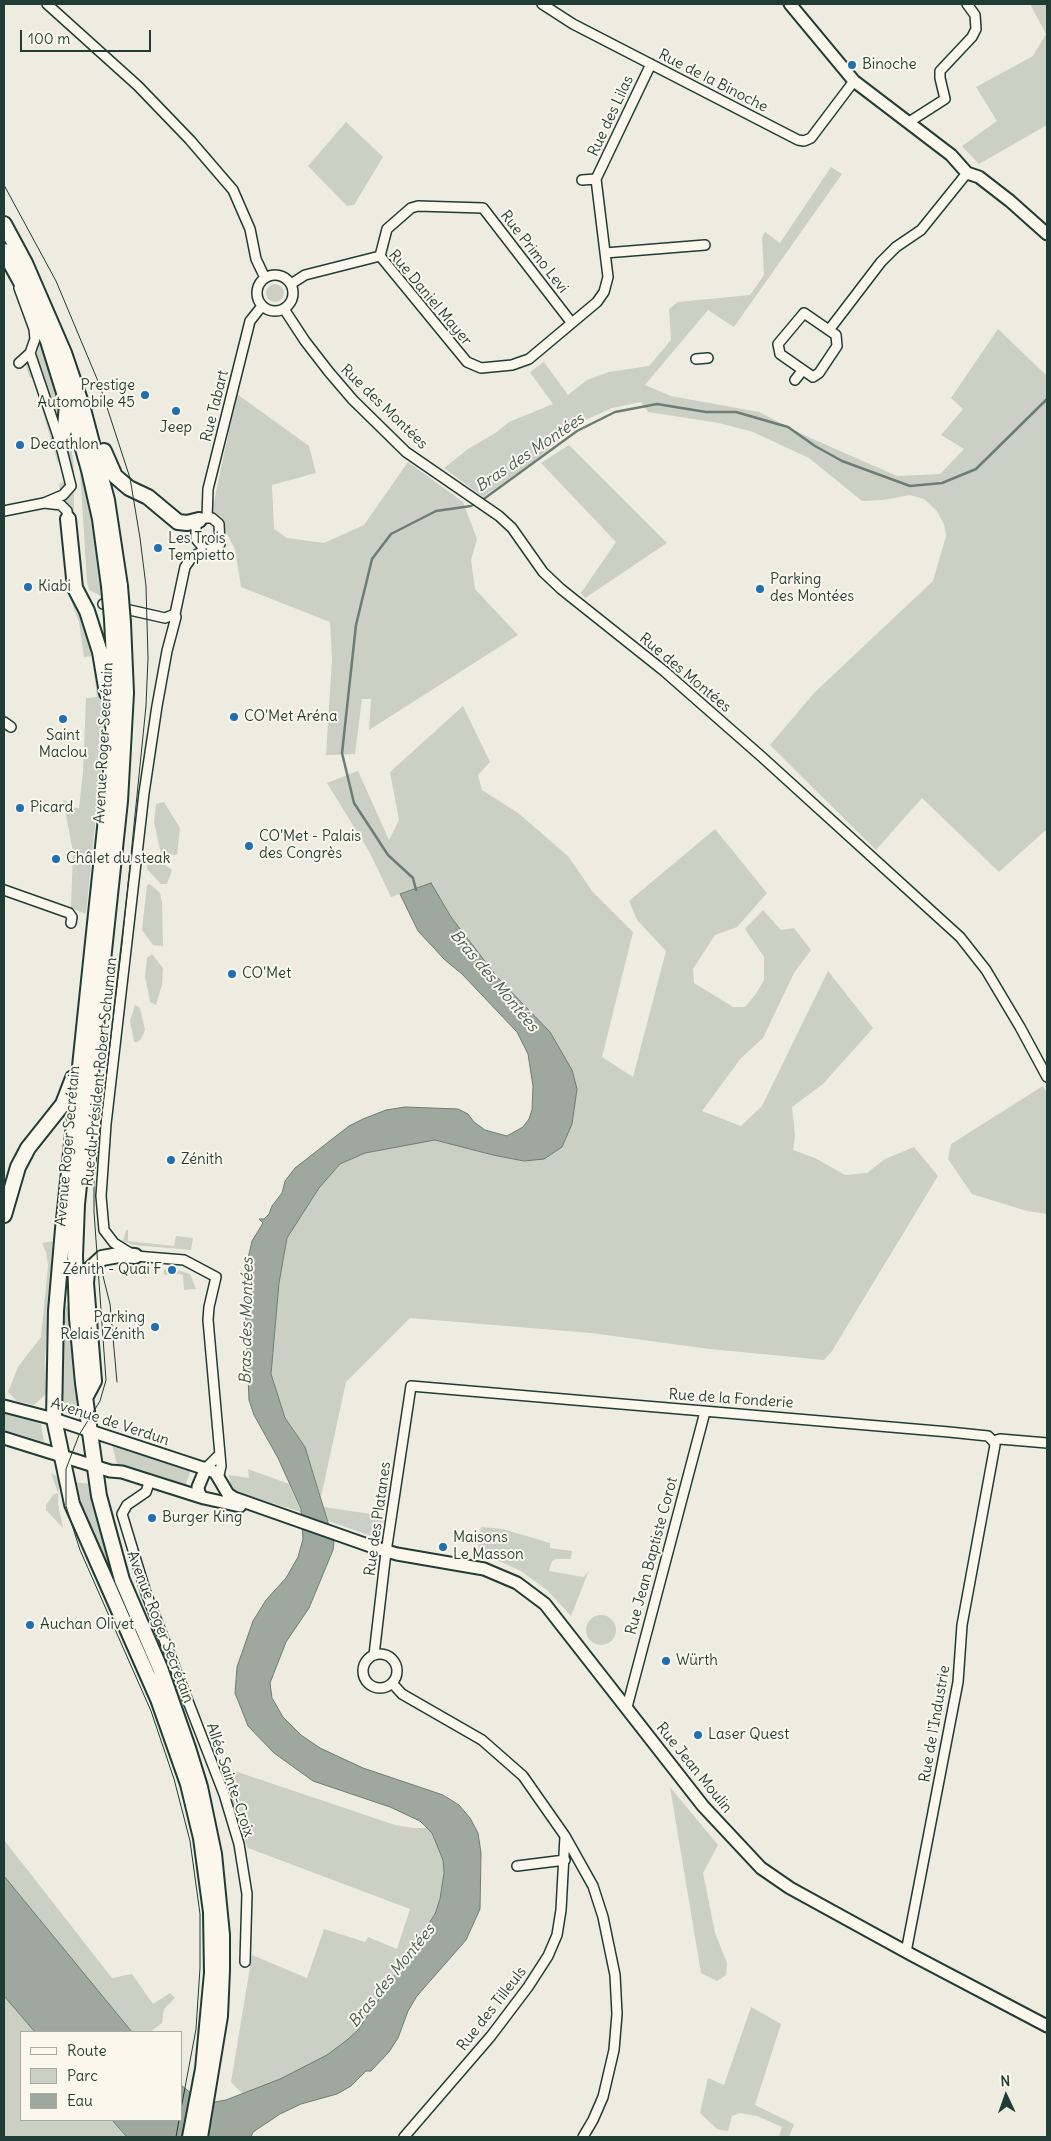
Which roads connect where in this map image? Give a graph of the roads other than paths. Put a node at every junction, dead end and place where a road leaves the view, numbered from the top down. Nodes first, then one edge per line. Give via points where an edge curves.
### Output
1 (47, 4) edge
2 (542, 4) edge
3 (790, 4) edge
4 (967, 4) edge
5 (651, 64) junction
6 (854, 81) junction
7 (909, 122) junction
8 (967, 173) junction
9 (582, 180) dead end
10 (596, 180) junction
11 (4, 224) edge
12 (1047, 234) edge
13 (705, 245) dead end
14 (4, 251) edge
15 (605, 253) junction
16 (380, 256) junction
17 (14, 269) junction
18 (265, 278) junction
19 (291, 284) junction
20 (262, 306) junction
21 (284, 309) junction
22 (571, 322) junction
23 (53, 328) junction
24 (829, 330) junction
25 (30, 353) junction
26 (708, 358) dead end
27 (696, 359) dead end
28 (20, 363) dead end
29 (802, 370) junction
30 (795, 380) dead end
31 (67, 401) junction
32 (60, 442) junction
33 (44, 503) junction
34 (4, 511) edge
35 (68, 519) joint
36 (203, 519) junction
37 (205, 550) junction
38 (115, 586) junction
39 (103, 604) dead end
40 (175, 614) junction
41 (118, 621) junction
42 (4, 890) edge
43 (96, 913) junction
44 (71, 923) dead end
45 (80, 1054) junction
46 (1047, 1077) edge
47 (4, 1215) edge
48 (135, 1256) junction
49 (411, 1386) joint
50 (85, 1398) junction
51 (4, 1406) edge
52 (705, 1412) junction
53 (54, 1419) junction
54 (90, 1432) junction
55 (4, 1438) edge
56 (993, 1440) junction
57 (1047, 1443) edge
58 (219, 1455) junction
59 (62, 1456) junction
60 (95, 1466) junction
61 (206, 1468) junction
62 (219, 1477) junction
63 (150, 1480) junction
64 (205, 1497) junction
65 (296, 1520) junction
66 (334, 1532) joint
67 (386, 1552) junction
68 (374, 1656) junction
69 (392, 1683) junction
70 (627, 1707) junction
71 (565, 1836) junction
72 (565, 1860) junction
73 (517, 1866) dead end
74 (906, 1952) junction
75 (245, 1962) dead end
76 (1047, 2026) edge
77 (207, 2071) junction
78 (190, 2137) edge
79 (200, 2137) edge
80 (404, 2137) edge
81 (583, 2137) edge

1 - 18 street via 138,86 233,190 250,228 256,260
2 - 5 street, Rue de la Binoche via 573,24
3 - 6 street
4 - 7 street via 975,15 976,29 940,71 945,99
5 - 6 street, Rue de la Binoche via 804,141 810,138
5 - 10 street, Rue des Lilas
6 - 7 street
7 - 8 street via 951,155
8 - 12 street via 979,177
8 - 24 street via 921,230 881,262
9 - 10 street, Rue des Lilas
10 - 15 street, Rue des Lilas
11 - 23 main road, Avenue Roger Secrétain
13 - 15 street
14 - 17 main road, Avenue Roger Secrétain
15 - 22 street, Rue Daniel Mayer via 608,277 604,292 597,302
16 - 19 street, Rue Daniel Mayer via 305,275
16 - 22 street, Rue Daniel Mayer via 467,362 482,368 512,365 529,359
16 - 22 street, Rue Primo Levi via 387,229 411,208 483,208
17 - 25 street, Avenue Roger Secrétain via 35,333
17 - 31 main road, Avenue Roger Secrétain via 30,297 48,341
18 - 19 street via 276,274
18 - 20 street via 257,292
19 - 21 street via 294,295
20 - 21 street via 273,311
20 - 36 street, Rue Tabart via 250,321
21 - 46 street, Rue des Montées via 305,341 353,400 406,452 512,528 543,572 561,589 672,678 960,937 986,970
23 - 36 main road via 66,348 115,476 178,522
23 - 38 main road, Avenue Roger Secrétain via 83,409 101,473 108,508
24 - 29 street via 836,335 837,346 813,378
24 - 29 street via 804,313 778,344 780,354
25 - 28 street
25 - 32 street, Avenue Roger Secrétain
26 - 27 street
29 - 30 street
31 - 32 main road via 65,428
31 - 38 main road, Avenue Roger Secrétain via 90,470
32 - 33 street, Avenue Roger Secrétain via 71,486 63,495
33 - 34 street
33 - 35 street via 61,505
35 - 43 main road via 75,588 100,652 107,698
36 - 37 street via 196,526 196,539
36 - 37 street via 217,520 219,524 220,544
37 - 40 street via 192,557 186,566
38 - 41 main road, Avenue Roger Secrétain, bridge
39 - 40 street via 165,618
40 - 48 street, Rue du Président Robert Schuman via 144,793 106,1124 101,1196 104,1230 114,1243
41 - 43 main road, Avenue Roger Secrétain via 112,761
41 - 50 main road, Avenue Roger Secrétain via 126,693 120,801 77,1204 76,1294
42 - 44 street via 69,913
43 - 45 main road, Avenue Roger Secrétain
45 - 47 main road via 63,1104 28,1148 18,1167
45 - 53 main road, Avenue Roger Secrétain via 56,1311
48 - 50 main road via 102,1258 87,1272 94,1381
48 - 58 street, Rue du Président Robert Schuman via 184,1260 216,1277 208,1320
49 - 52 street, Rue de la Fonderie
49 - 67 street, Rue des Platanes
50 - 54 main road, Avenue Roger Secrétain
51 - 53 street, Avenue de Verdun
52 - 56 street, Rue de la Fonderie via 949,1432 988,1436
52 - 70 street, Rue Jean Baptiste Corot
53 - 54 street, Avenue de Verdun
53 - 59 main road, Avenue Roger Secrétain
54 - 60 main road, Avenue Roger Secrétain
54 - 61 street, Avenue de Verdun
55 - 59 street, Avenue de Verdun
56 - 57 street, Rue de la Fonderie
56 - 74 street, Rue de l'Industrie via 995,1444 962,1625 958,1682
58 - 61 street
58 - 62 street, Rue du Président Robert Schuman
59 - 60 street, Avenue de Verdun
59 - 77 main road, Avenue Roger Secrétain via 72,1504 143,1661 178,1752 201,1838 212,1938
60 - 63 street, Avenue de Verdun
60 - 77 main road, Avenue Roger Secrétain via 99,1496 122,1580 160,1668 200,1788 209,1827 222,1935 220,2016
61 - 62 street, Avenue de Verdun
61 - 64 street via 198,1487 199,1493
62 - 64 street via 215,1494
62 - 65 street, Avenue de Verdun via 228,1494 234,1498
63 - 64 street, Avenue de Verdun
63 - 75 street, Allée Sainte-Croix via 146,1492 127,1505 122,1514 146,1593 224,1794 239,1844 247,1894
64 - 65 street, Avenue de Verdun
65 - 66 street, Avenue de Verdun
66 - 67 street, Rue Jean Moulin
67 - 68 street, Rue des Platanes
67 - 70 street, Rue Jean Moulin via 484,1569 527,1589 544,1604
68 - 69 street via 386,1656 396,1665 396,1678
68 - 69 street, Rue des Platanes via 364,1665 364,1678 374,1687 386,1687
69 - 71 street via 402,1694 482,1740 524,1776
70 - 74 street, Rue Jean Moulin via 704,1806 761,1868 786,1886
71 - 72 street
71 - 81 street via 593,1886 603,1916 614,1975 617,2014 614,2050 603,2097
72 - 73 street
72 - 80 street, Rue des Tilleuls via 557,1935 538,1973 491,2036
74 - 76 street, Rue Jean Moulin
77 - 78 main road
77 - 79 main road

